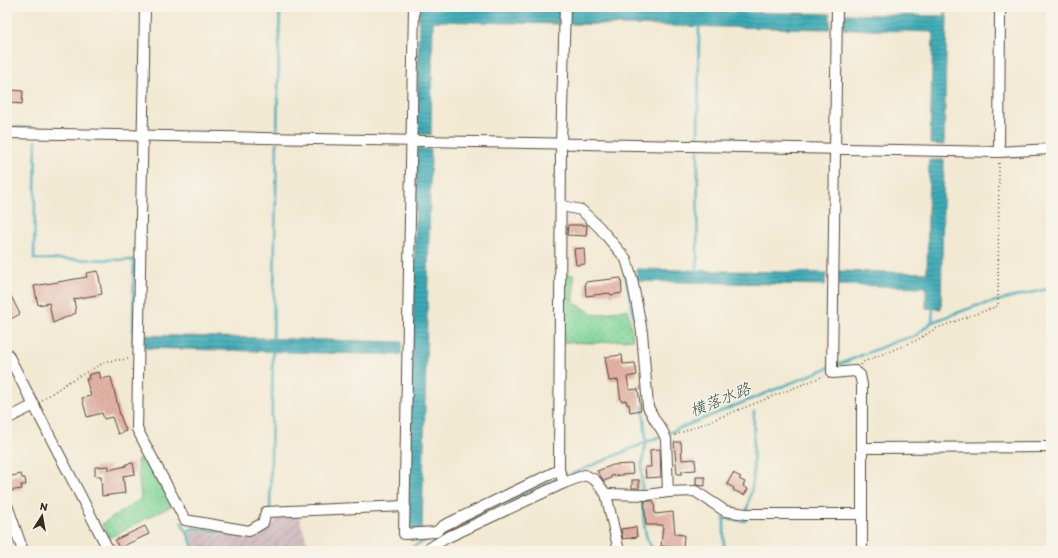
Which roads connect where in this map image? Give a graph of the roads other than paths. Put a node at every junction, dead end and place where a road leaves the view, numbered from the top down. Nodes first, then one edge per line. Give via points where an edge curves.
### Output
1 (145, 7) edge
2 (414, 7) edge
3 (1000, 7) edge
4 (565, 13) edge
5 (837, 16) edge
6 (7, 134) edge
7 (142, 136) junction
8 (420, 141) junction
9 (561, 144) junction
10 (834, 149) junction
11 (1051, 149) edge
12 (999, 152) junction
13 (562, 206) junction
14 (7, 353) edge
15 (34, 405) junction
16 (7, 419) edge
17 (1051, 447) edge
18 (862, 448) junction
19 (560, 470) junction
20 (564, 483) junction
21 (668, 492) junction
22 (606, 494) junction
23 (405, 506) junction
24 (7, 507) edge
25 (862, 514) junction
26 (443, 526) junction
27 (446, 538) junction
28 (23, 551) edge
29 (109, 551) edge
30 (425, 551) edge
31 (619, 551) edge
32 (862, 551) edge

1 - 7 street
2 - 8 street
3 - 12 street
4 - 9 street
5 - 10 street
6 - 7 street
7 - 8 street
7 - 23 street via 137,429 185,520 249,531 263,523 270,512
8 - 9 street
8 - 23 street
9 - 10 street
9 - 13 street
10 - 12 street
10 - 18 street via 832,373 855,371 860,375
11 - 12 street
13 - 19 street
13 - 21 street via 581,210 626,259 642,332 648,407 664,436
14 - 15 street
15 - 16 street
15 - 29 street
17 - 18 street
18 - 25 street
19 - 20 street
19 - 26 street
20 - 22 street via 585,475 595,480
20 - 27 street
21 - 22 street via 642,495
21 - 25 street via 695,491 726,511 746,514
22 - 31 street
23 - 26 street via 404,534 436,532
24 - 28 street
25 - 32 street
26 - 27 street
27 - 30 street

